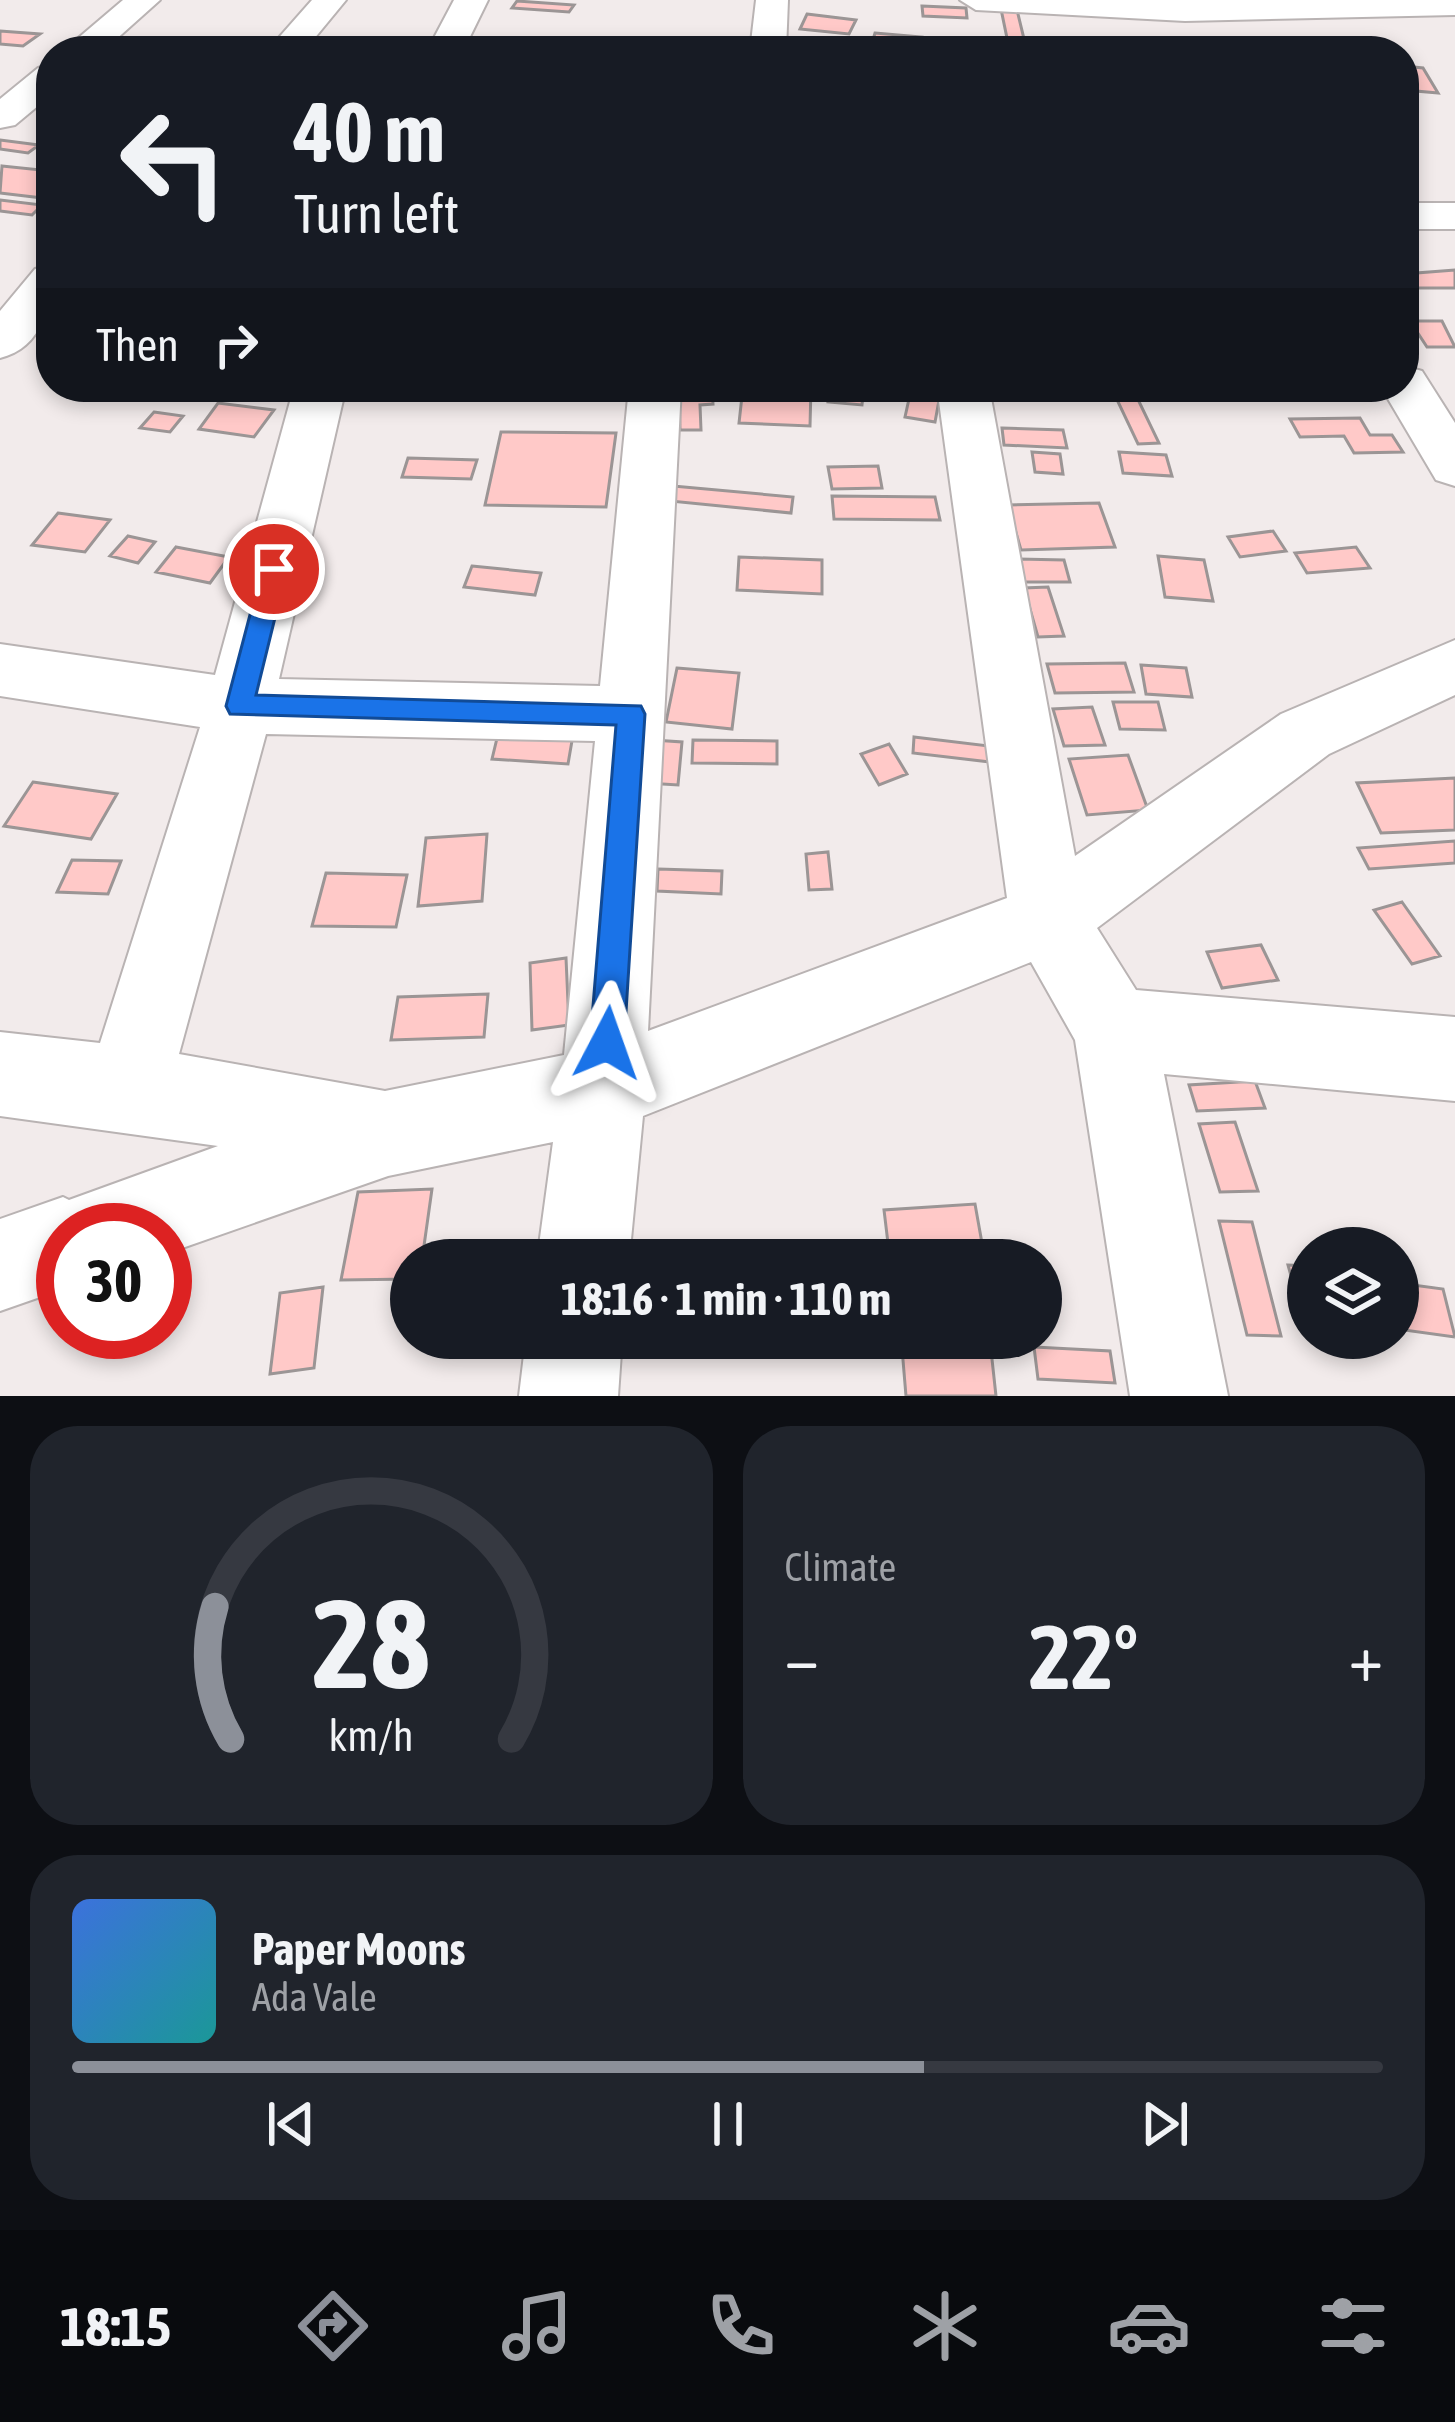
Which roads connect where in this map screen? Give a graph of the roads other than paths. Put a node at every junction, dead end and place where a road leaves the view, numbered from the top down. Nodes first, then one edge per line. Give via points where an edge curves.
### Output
1 (144, 0) edge
2 (330, 0) edge
3 (471, 0) edge
4 (772, 0) edge
5 (976, 0) edge
6 (1439, 6) edge
7 (1184, 11) junction
8 (988, 17) edge
9 (100, 36) edge
10 (298, 36) edge
11 (453, 36) edge
12 (769, 36) edge
13 (1197, 36) edge
14 (1455, 37) edge
15 (36, 88) edge
16 (0, 117) edge
17 (36, 122) edge
18 (1419, 216) edge
19 (1455, 216) edge
20 (36, 298) edge
21 (0, 343) edge
22 (316, 402) edge
23 (654, 402) edge
24 (965, 402) edge
25 (1416, 402) edge
26 (1455, 467) edge
27 (1455, 666) edge
28 (0, 670) edge
29 (240, 706) junction
30 (631, 714) junction
31 (1048, 919) junction
32 (1114, 1029) junction
33 (1455, 1059) edge
34 (0, 1074) edge
35 (128, 1088) junction
36 (603, 1090) junction
37 (388, 1132) junction
38 (181, 1203) edge
39 (586, 1239) edge
40 (36, 1253) edge
41 (0, 1265) edge
42 (572, 1359) edge
43 (568, 1396) edge
44 (1179, 1396) edge

1 - 9 street
2 - 10 street
3 - 11 street
4 - 12 street
5 - 8 street
6 - 7 street
6 - 14 street
7 - 8 street
7 - 13 street
15 - 16 street
16 - 17 street
18 - 19 street
20 - 21 street
22 - 29 street
23 - 30 street
24 - 31 street
25 - 26 street
27 - 31 street via 1305,734
28 - 29 street
29 - 30 street
29 - 35 street
30 - 36 street
31 - 32 street
31 - 36 street
32 - 33 street
32 - 44 street
34 - 35 street
35 - 37 street
36 - 37 street
36 - 39 street
37 - 38 street
40 - 41 street
42 - 43 street

